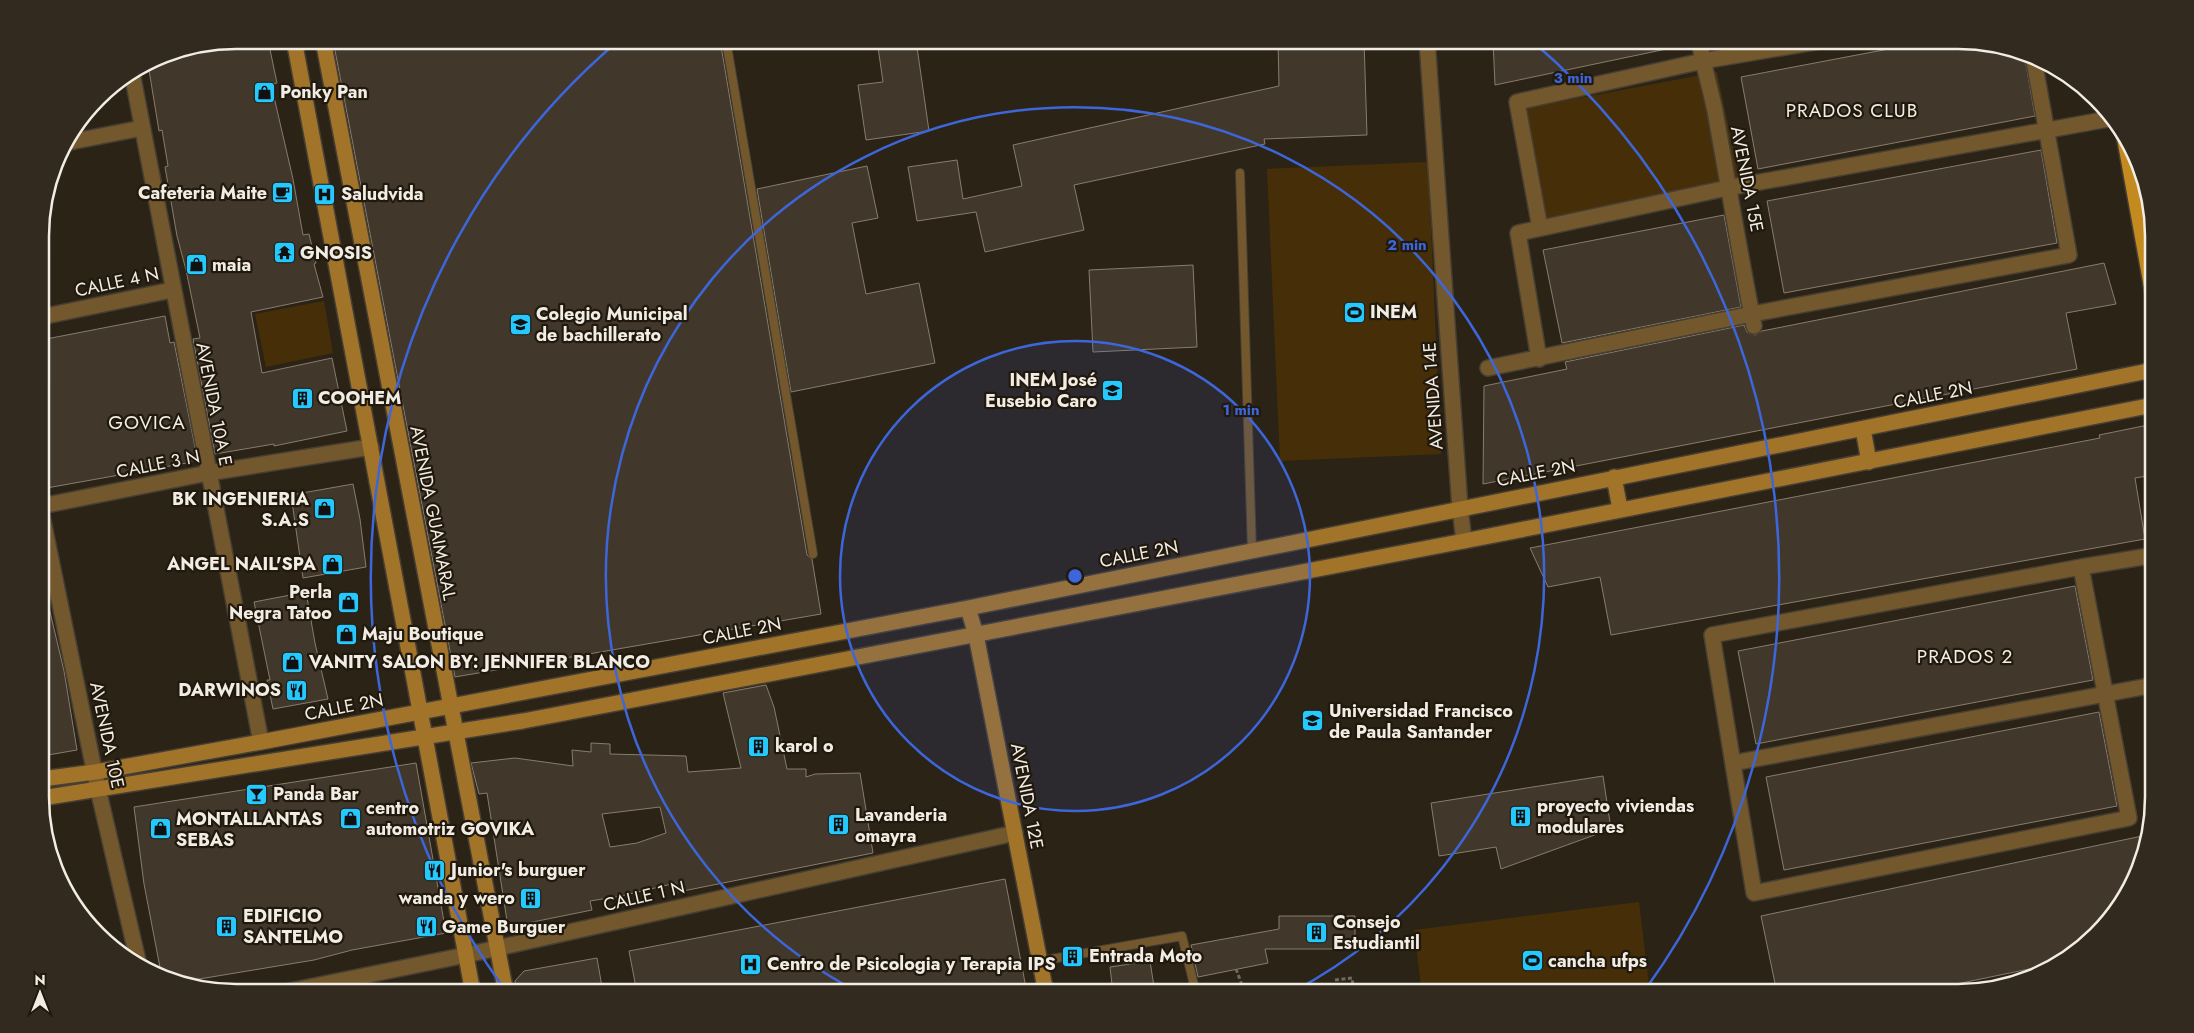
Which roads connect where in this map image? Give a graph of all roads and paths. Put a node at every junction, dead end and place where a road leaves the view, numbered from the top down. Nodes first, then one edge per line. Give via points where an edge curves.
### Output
1 (296, 49) edge
2 (325, 49) edge
3 (728, 49) edge
4 (1427, 49) edge
5 (1701, 49) edge
6 (1773, 49) edge
7 (1703, 61) junction
8 (2035, 65) edge
9 (133, 79) edge
10 (2105, 120) edge
11 (142, 128) junction
12 (2047, 131) junction
13 (74, 142) edge
14 (2128, 158) edge
15 (1240, 173) dead end
16 (1727, 188) junction
17 (1540, 228) junction
18 (2145, 251) edge
19 (172, 290) junction
20 (49, 315) edge
21 (1753, 320) junction
22 (1539, 359) junction
23 (1488, 368) dead end
24 (2145, 372) edge
25 (2145, 408) edge
26 (1863, 429) junction
27 (371, 447) junction
28 (1869, 462) junction
29 (208, 474) junction
30 (1614, 477) junction
31 (49, 504) edge
32 (1460, 508) junction
33 (1620, 509) junction
34 (1464, 541) junction
35 (49, 550) edge
36 (1252, 551) junction
37 (813, 554) dead end
38 (2143, 557) dead end
39 (2081, 567) junction
40 (968, 608) junction
41 (976, 635) junction
42 (2145, 686) edge
43 (2104, 694) junction
44 (452, 705) junction
45 (420, 711) junction
46 (456, 731) junction
47 (425, 738) junction
48 (261, 742) junction
49 (1733, 764) junction
50 (95, 772) junction
51 (49, 778) edge
52 (98, 789) junction
53 (49, 797) edge
54 (1015, 833) junction
55 (498, 947) junction
56 (466, 954) junction
57 (137, 956) edge
58 (1040, 961) junction
59 (1236, 969) dead end
60 (323, 984) edge
61 (471, 984) edge
62 (504, 984) edge
63 (1044, 984) edge
64 (1194, 984) edge
65 (1242, 984) edge

1 - 27 street
2 - 44 street, AVENIDA GUAIMARAL
3 - 37 lane
4 - 32 street, AVENIDA 14E
5 - 7 street, AVENIDA 15E
6 - 7 street
7 - 16 street, AVENIDA 15E
7 - 17 street via 1517,102
8 - 12 street
9 - 11 street, AVENIDA 10A E
10 - 12 street
11 - 13 street
11 - 19 street, AVENIDA 10A E
12 - 16 street
12 - 21 street via 2069,255
14 - 18 main road
15 - 36 lane
16 - 17 street
16 - 21 street, AVENIDA 15E
17 - 22 street via 1518,233
19 - 20 street, CALLE 4 N
19 - 29 street, AVENIDA 10A E
21 - 22 street
22 - 23 street
24 - 26 street, CALLE 2N
25 - 28 street
26 - 28 street
26 - 30 street, CALLE 2N
27 - 29 street, CALLE 3 N
27 - 45 street
28 - 33 street
29 - 31 street, CALLE 3 N
29 - 48 street, AVENIDA 10A E
30 - 32 street, CALLE 2N
30 - 33 street
32 - 34 street, AVENIDA 14E
32 - 36 street, CALLE 2N
33 - 34 street
34 - 41 street
35 - 50 street, AVENIDA 10E
36 - 40 street, CALLE 2N
38 - 39 street
39 - 43 street
39 - 49 street via 1712,635
40 - 41 street, AVENIDA 12E
40 - 44 street, CALLE 2N
41 - 46 street
41 - 54 street, AVENIDA 12E
42 - 43 street
43 - 49 street
43 - 49 street via 2129,818 1754,893
44 - 45 street, CALLE 2N
44 - 46 street, AVENIDA GUAIMARAL
45 - 47 street
45 - 48 street, CALLE 2N
46 - 47 street
46 - 55 street, AVENIDA GUAIMARAL
47 - 52 street
47 - 56 street
48 - 50 street, CALLE 2N
50 - 51 street, CALLE 2N
50 - 52 street, AVENIDA 10E
52 - 53 street
52 - 57 street, AVENIDA 10E
54 - 55 street, CALLE 1 N
54 - 58 street, AVENIDA 12E
55 - 56 street, CALLE 1 N
55 - 62 street, AVENIDA GUAIMARAL
56 - 60 street, CALLE 1 N
56 - 61 street
58 - 63 street, AVENIDA 12E
58 - 64 lane via 1182,936
59 - 65 path

